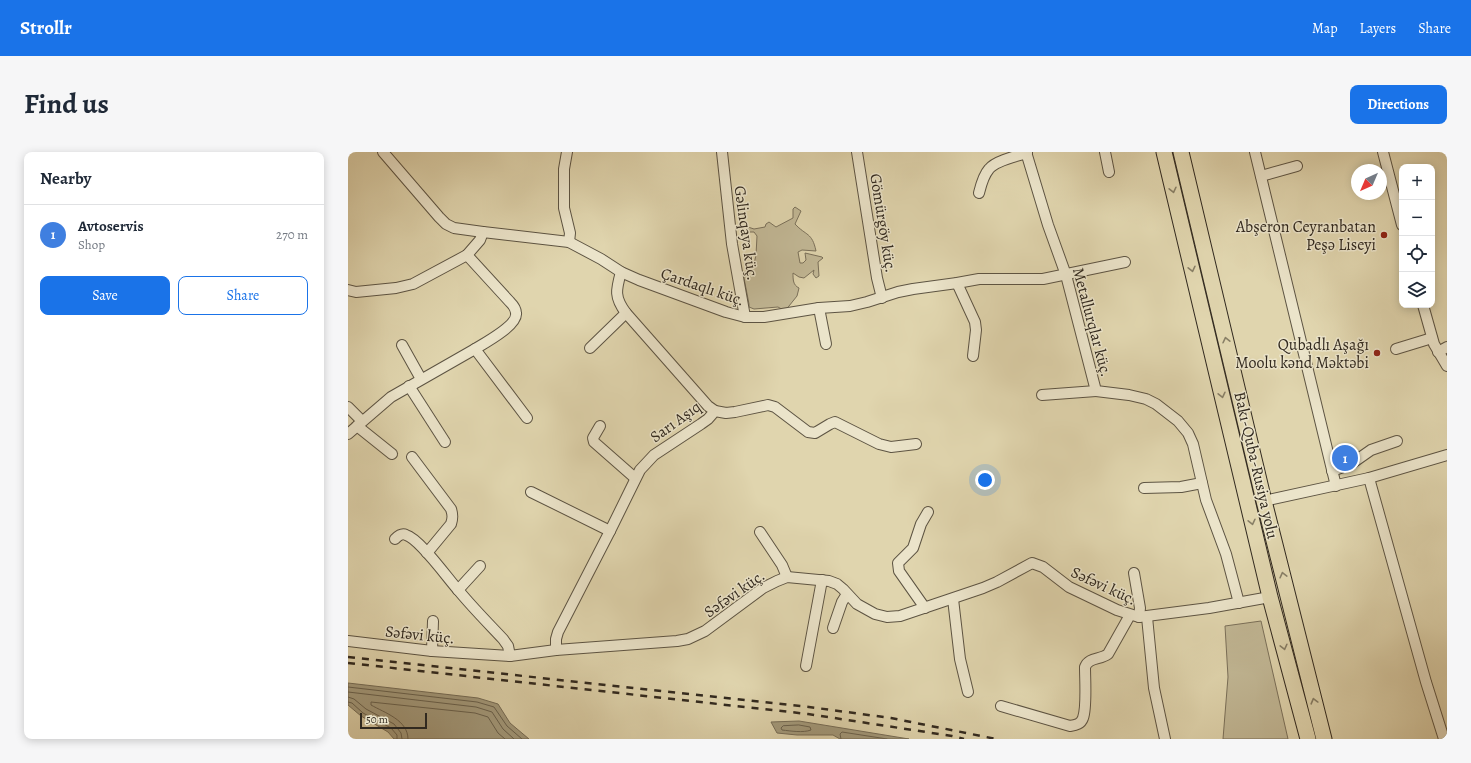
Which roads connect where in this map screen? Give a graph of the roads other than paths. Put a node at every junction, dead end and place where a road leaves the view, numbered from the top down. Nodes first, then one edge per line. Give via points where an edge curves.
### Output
1 (383, 152) edge
2 (567, 152) edge
3 (722, 152) edge
4 (857, 152) edge
5 (1026, 152) edge
6 (1104, 152) edge
7 (1164, 152) edge
8 (1181, 152) edge
9 (1255, 152) edge
10 (1383, 152) edge
11 (1297, 166) dead end
12 (1109, 172) dead end
13 (1261, 176) junction
14 (979, 193) dead end
15 (1399, 213) edge
16 (483, 232) junction
17 (569, 242) junction
18 (467, 255) junction
19 (1125, 262) dead end
20 (621, 272) junction
21 (1066, 275) junction
22 (957, 283) junction
23 (348, 290) edge
24 (882, 298) junction
25 (819, 308) junction
26 (1424, 308) edge
27 (626, 313) junction
28 (745, 317) junction
29 (1432, 338) junction
30 (826, 344) dead end
31 (402, 345) dead end
32 (590, 348) dead end
33 (475, 349) junction
34 (1396, 349) dead end
35 (1442, 350) edge
36 (973, 356) dead end
37 (1447, 366) edge
38 (421, 379) junction
39 (409, 386) junction
40 (1096, 391) junction
41 (1042, 395) dead end
42 (348, 407) edge
43 (715, 410) junction
44 (527, 418) dead end
45 (360, 424) junction
46 (600, 426) dead end
47 (348, 434) edge
48 (1397, 441) dead end
49 (445, 442) dead end
50 (916, 444) dead end
51 (392, 454) dead end
52 (1447, 455) edge
53 (412, 457) dead end
54 (1332, 471) junction
55 (635, 478) junction
56 (1369, 478) junction
57 (1202, 483) junction
58 (1336, 486) junction
59 (1144, 488) dead end
60 (531, 492) dead end
61 (1264, 501) junction
62 (928, 512) dead end
63 (610, 531) junction
64 (760, 532) dead end
65 (395, 539) dead end
66 (427, 553) junction
67 (480, 566) dead end
68 (1134, 573) dead end
69 (787, 577) junction
70 (822, 580) junction
71 (458, 590) junction
72 (847, 594) junction
73 (1270, 596) junction
74 (953, 599) junction
75 (1239, 603) junction
76 (925, 608) junction
77 (1139, 616) junction
78 (433, 621) dead end
79 (833, 628) dead end
80 (348, 641) edge
81 (556, 650) junction
82 (432, 651) junction
83 (510, 656) junction
84 (806, 666) dead end
85 (968, 692) dead end
86 (1001, 706) dead end
87 (1165, 739) edge
88 (1308, 739) edge
89 (1324, 739) edge
90 (1444, 739) edge

1 - 16 street, Çardaqlı küç. via 446,224 454,228
2 - 17 street via 564,199 570,233
3 - 28 street, Gəlinqaya küç. via 732,244
4 - 24 street, Gömürgöy küç.
5 - 14 street via 989,168
5 - 21 street, Metallurqlar küç.
6 - 12 street
7 -> 73 highway, Bakı-Quba-Rusiya yolu
61 -> 8 highway, Bakı-Quba-Rusiya yolu
9 - 13 street
10 - 15 street
11 - 13 street
13 - 54 street
16 - 17 street, Çardaqlı küç.
16 - 18 street via 480,240
17 - 20 street, Çardaqlı küç.
18 - 23 street via 403,288 356,292
18 - 33 street via 510,302 517,314 510,326
19 - 21 street, Çardaqlı küç.
20 - 27 street via 616,294 618,303
20 - 28 street, Çardaqlı küç.
21 - 22 street, Çardaqlı küç. via 1043,279 979,279
21 - 40 street, Metallurqlar küç.
22 - 24 street, Çardaqlı küç. via 912,289
22 - 36 street via 975,322
24 - 25 street, Çardaqlı küç. via 850,306
25 - 28 street, Çardaqlı küç. via 764,317
25 - 30 street
26 - 29 street
27 - 32 street
27 - 43 street via 708,406
29 - 34 street
29 - 35 street
31 - 38 street
33 - 38 street
33 - 44 street
35 - 37 street
38 - 39 street
39 - 45 street via 391,397
39 - 49 street
40 - 41 street
40 - 57 street, Metallurqlar küç. via 1146,399 1178,421 1193,444
42 - 45 street
43 - 50 street, Sarı Aşıq via 726,413 768,405 815,434 835,422 879,444 891,447
43 - 55 street, Sarı Aşıq via 708,419 648,460
45 - 47 street
45 - 51 street
46 - 55 street via 593,438 594,442
48 - 54 street via 1371,450 1351,464
52 - 56 street
53 - 66 street via 453,514 451,524
54 - 58 street
55 - 63 street, Sarı Aşıq
56 - 58 street
56 - 90 street
57 - 59 street via 1181,487
57 - 75 street, Metallurqlar küç. via 1226,554
58 - 61 street
60 - 63 street
89 -> 61 highway, Bakı-Quba-Rusiya yolu
62 - 76 street via 913,548 898,563 899,572
63 - 81 street, Sarı Aşıq via 558,632
64 - 69 street
65 - 66 street via 405,534
66 - 71 street
67 - 71 street
68 - 77 street
69 - 70 street, Səfəvi küç.
69 - 81 street, Səfəvi küç. via 763,588 705,631 688,639
70 - 72 street, Səfəvi küç. via 836,584
70 - 84 street
71 - 83 street via 503,639
72 - 76 street, Səfəvi küç. via 857,604 875,614 887,617 900,616
72 - 79 street
73 - 75 street, Səfəvi küç.
73 -> 88 highway, Bakı-Quba-Rusiya yolu
74 - 76 street, Səfəvi küç.
74 - 77 street, Səfəvi küç. via 997,582 1032,563 1043,567 1069,587
74 - 85 street via 960,659
75 - 77 street, Səfəvi küç.
77 - 86 street via 1108,654 1087,662 1085,710 1077,725 1070,726
77 - 87 street
78 - 82 street
80 - 82 street, Səfəvi küç.
81 - 83 street, Səfəvi küç.
82 - 83 street, Səfəvi küç.

